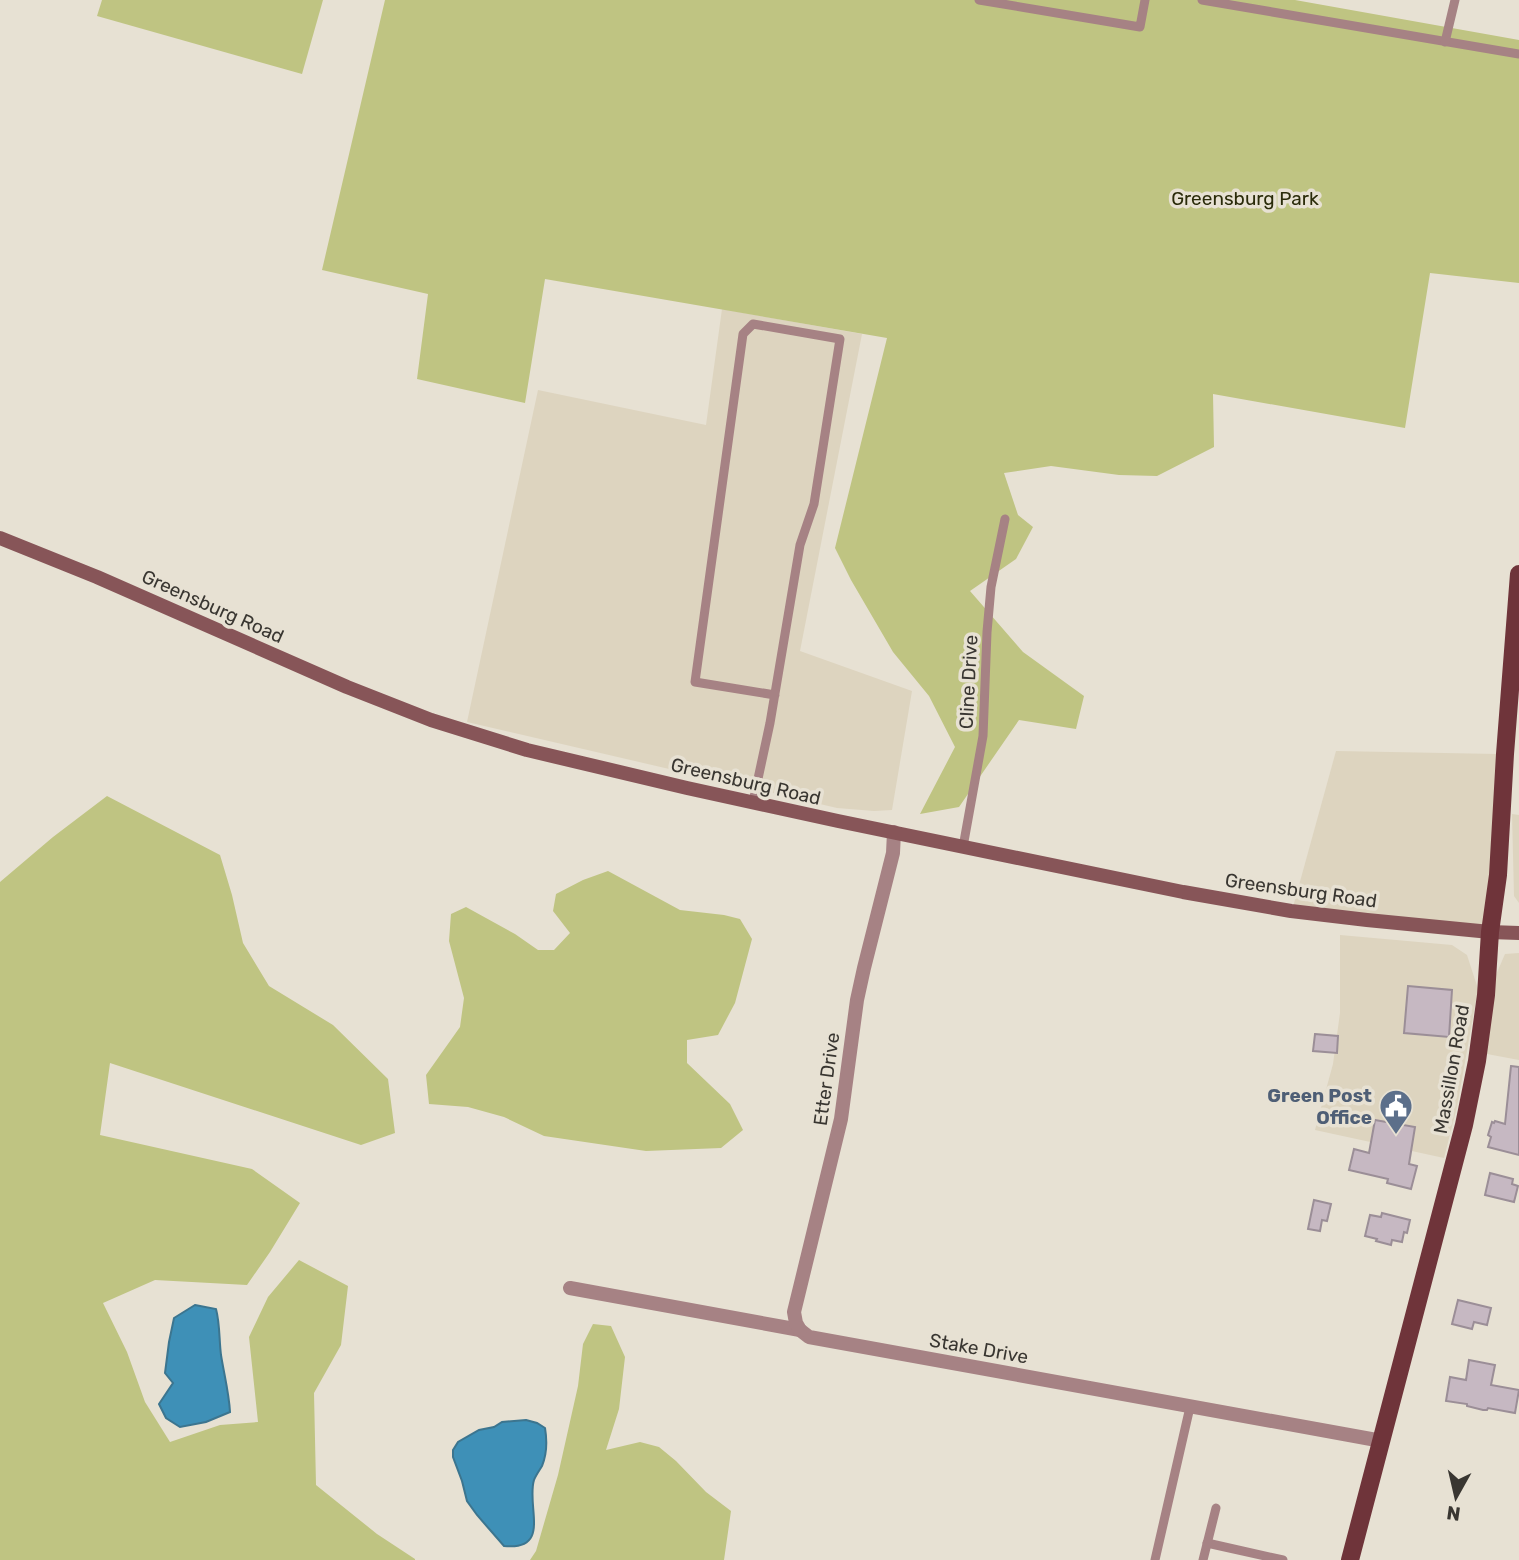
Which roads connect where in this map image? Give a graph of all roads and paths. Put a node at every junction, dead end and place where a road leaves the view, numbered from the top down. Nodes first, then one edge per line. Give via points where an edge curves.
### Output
1 (979, 0) edge
2 (1145, 0) edge
3 (1202, 0) edge
4 (1455, 0) edge
5 (1445, 42) junction
6 (1519, 54) edge
7 (1005, 519) dead end
8 (0, 538) edge
9 (1519, 574) edge
10 (775, 695) junction
11 (1512, 755) edge
12 (752, 802) junction
13 (894, 832) junction
14 (963, 847) junction
15 (1490, 932) junction
16 (1519, 933) edge
17 (570, 1288) dead end
18 (800, 1330) junction
19 (1190, 1407) junction
20 (1382, 1441) junction
21 (1216, 1508) dead end
22 (1207, 1543) junction
23 (1155, 1560) edge
24 (1203, 1560) edge
25 (1283, 1560) edge
26 (1350, 1560) edge

1 - 2 lane via 1140,27
3 - 5 lane
4 - 5 lane
5 - 6 lane
7 - 14 lane, Cline Drive via 991,587 983,736
8 - 12 main road, Greensburg Road via 431,720 527,750
9 - 11 main road, Massillon Road
10 - 10 lane via 800,545 814,503 840,339 753,324 743,334 695,682
10 - 12 lane
11 - 15 main road, Massillon Road
12 - 13 main road, Greensburg Road
13 - 14 main road, Greensburg Road
13 - 18 street, Etter Drive via 893,853 857,1000 841,1119 794,1312
14 - 15 main road, Greensburg Road via 1291,911
15 - 16 main road, Greensburg Road
15 - 20 main road, Massillon Road via 1486,995 1464,1125
17 - 18 street, Stake Drive
18 - 19 street, Stake Drive via 809,1337
19 - 20 street, Stake Drive
19 - 23 lane
20 - 26 main road, Massillon Road
21 - 22 lane
22 - 24 lane
22 - 25 lane

